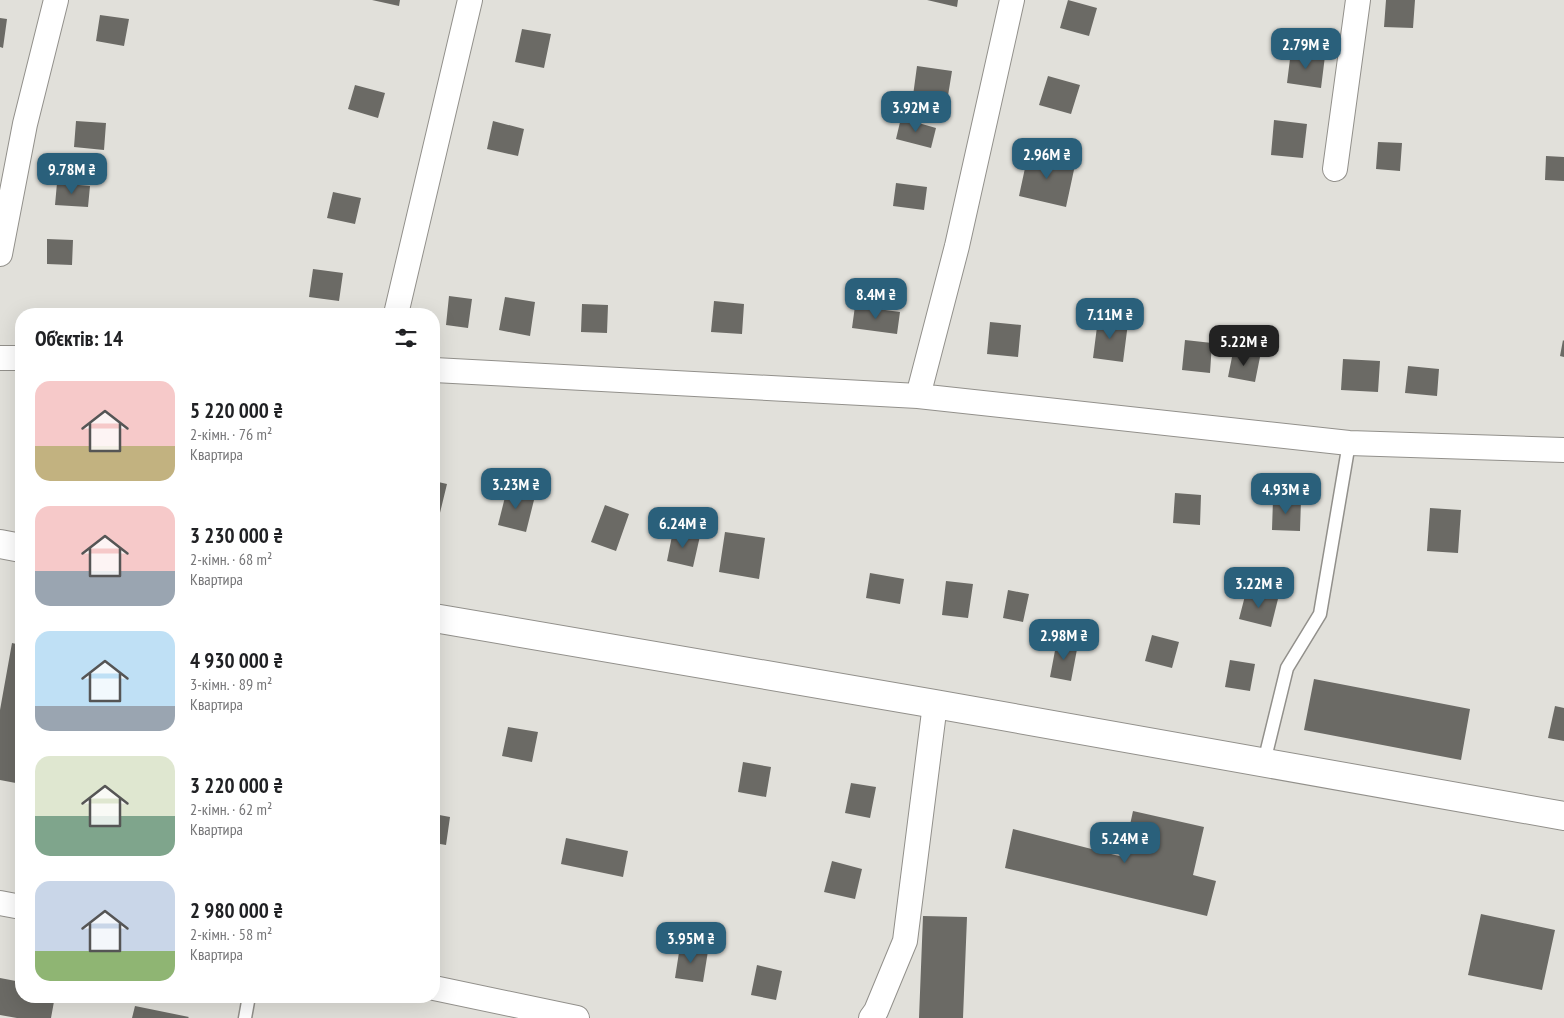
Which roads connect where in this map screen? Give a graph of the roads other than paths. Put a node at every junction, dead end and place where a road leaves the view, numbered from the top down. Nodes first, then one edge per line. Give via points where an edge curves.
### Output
1 (56, 0) edge
2 (470, 0) edge
3 (1012, 0) edge
4 (1358, 0) edge
5 (1335, 169) dead end
6 (0, 254) edge
7 (397, 308) edge
8 (0, 358) edge
9 (15, 358) edge
10 (440, 370) edge
11 (918, 396) junction
12 (1349, 443) junction
13 (1564, 450) edge
14 (0, 544) edge
15 (15, 547) edge
16 (440, 619) edge
17 (935, 704) junction
18 (1264, 762) junction
19 (1564, 816) edge
20 (0, 903) edge
21 (15, 906) edge
22 (440, 989) edge
23 (248, 1003) edge
24 (245, 1018) edge
25 (577, 1018) edge
26 (871, 1018) edge

1 - 6 street via 26,124
2 - 7 street
3 - 11 street via 957,246
4 - 5 street
8 - 9 street
10 - 11 street
11 - 12 street
12 - 13 street
12 - 18 lane via 1320,614 1287,668
14 - 15 street
16 - 17 street
17 - 18 street
17 - 26 street via 905,941
18 - 19 street
20 - 21 street
22 - 25 street
23 - 24 lane

